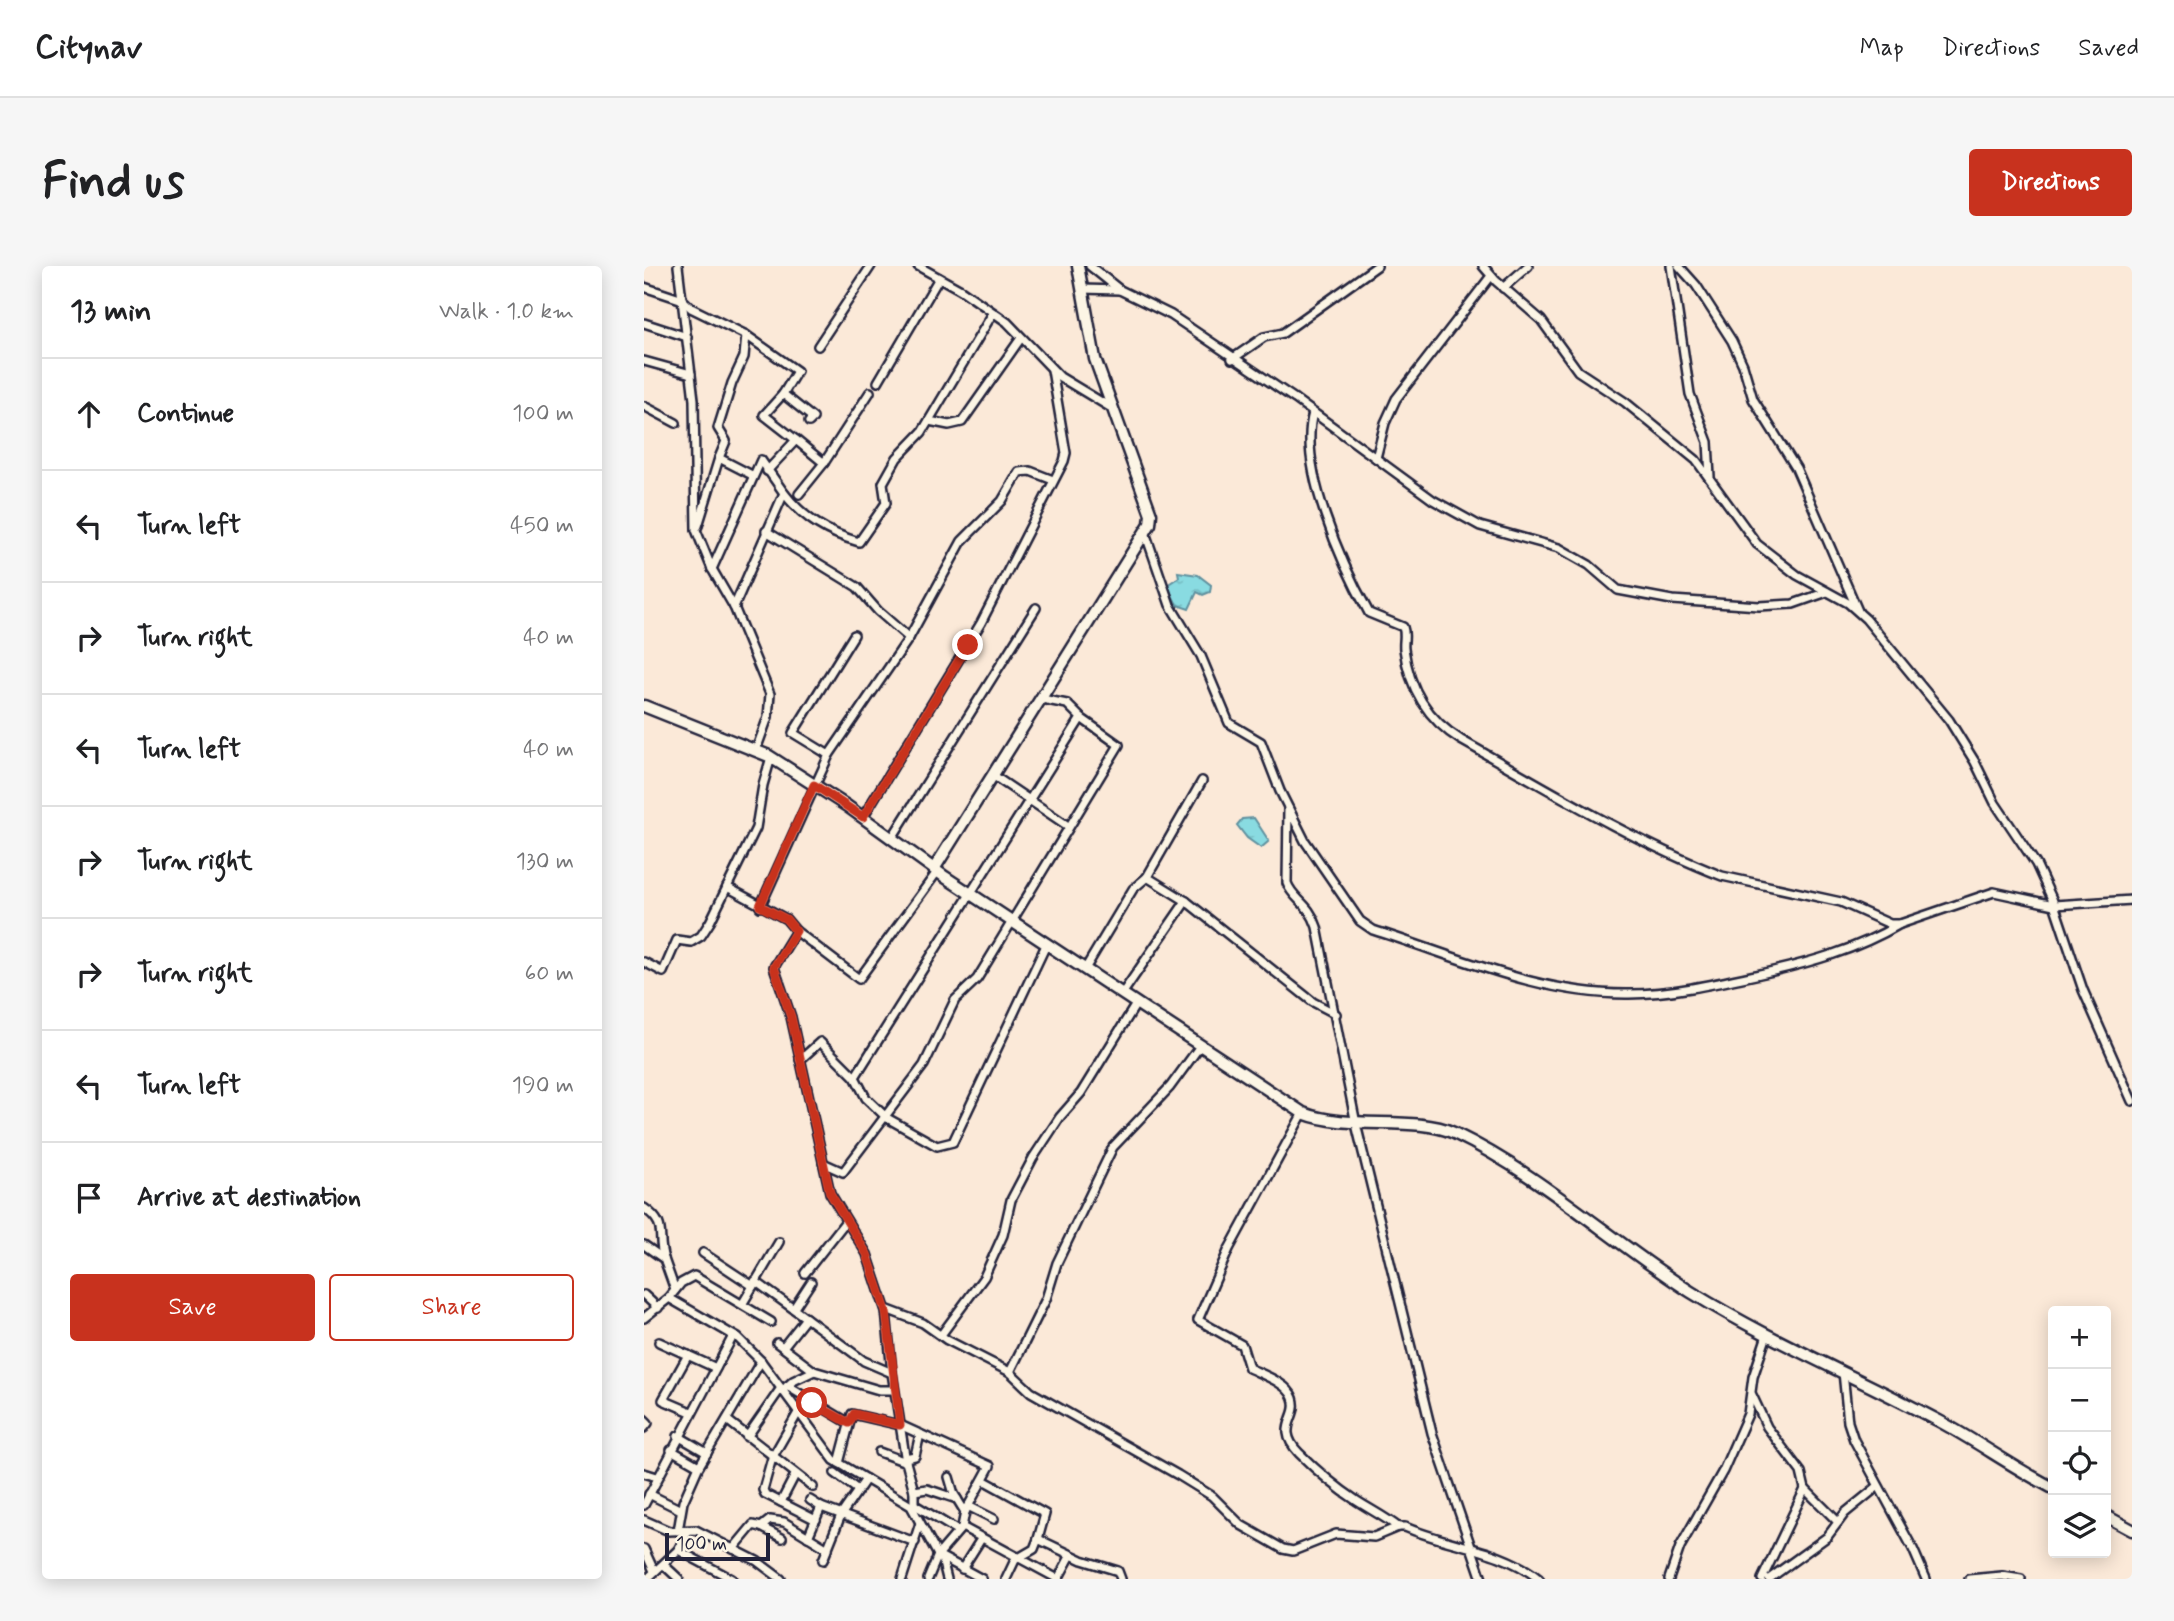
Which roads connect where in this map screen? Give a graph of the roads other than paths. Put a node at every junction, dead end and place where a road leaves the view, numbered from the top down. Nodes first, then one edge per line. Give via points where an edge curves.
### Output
1 (678, 266) edge
2 (871, 266) edge
3 (918, 266) edge
4 (1077, 266) edge
5 (1090, 266) edge
6 (1377, 266) edge
7 (1483, 266) edge
8 (1528, 266) edge
9 (1671, 266) edge
10 (1679, 266) edge
11 (1491, 276) junction
12 (939, 278) junction
13 (644, 287) edge
14 (1503, 288) junction
15 (1082, 289) junction
16 (1120, 290) junction
17 (683, 300) junction
18 (993, 313) junction
19 (644, 323) edge
20 (746, 335) junction
21 (687, 337) junction
22 (1021, 338) junction
23 (818, 346) dead end
24 (1232, 359) junction
25 (644, 361) edge
26 (1052, 370) junction
27 (691, 374) junction
28 (878, 382) dead end
29 (870, 391) dead end
30 (783, 394) junction
31 (644, 406) edge
32 (1113, 410) junction
33 (1313, 413) junction
34 (929, 421) junction
35 (809, 422) dead end
36 (676, 423) dead end
37 (796, 440) junction
38 (719, 458) junction
39 (1376, 458) junction
40 (824, 464) junction
41 (767, 471) junction
42 (752, 475) junction
43 (1710, 477) junction
44 (1053, 480) junction
45 (784, 493) junction
46 (799, 494) dead end
47 (696, 530) junction
48 (766, 531) junction
49 (1146, 535) junction
50 (712, 569) junction
51 (1826, 592) junction
52 (734, 607) junction
53 (1036, 608) dead end
54 (1859, 612) junction
55 (853, 635) dead end
56 (909, 638) junction
57 (1042, 699) junction
58 (644, 706) edge
59 (1080, 718) junction
60 (757, 750) junction
61 (829, 755) junction
62 (771, 757) junction
63 (994, 776) junction
64 (1202, 781) dead end
65 (814, 785) junction
66 (1029, 800) junction
67 (1288, 807) junction
68 (863, 817) junction
69 (1069, 826) junction
70 (891, 838) junction
71 (936, 870) junction
72 (1147, 877) junction
73 (727, 887) junction
74 (970, 893) junction
75 (2132, 900) edge
76 (1186, 901) junction
77 (2054, 905) junction
78 (760, 906) junction
79 (1010, 920) junction
80 (1900, 924) junction
81 (796, 931) junction
82 (1047, 943) junction
83 (644, 962) edge
84 (1085, 969) junction
85 (1122, 994) junction
86 (1136, 1004) junction
87 (1336, 1014) junction
88 (1200, 1046) junction
89 (800, 1060) junction
90 (855, 1077) junction
91 (2132, 1101) edge
92 (1303, 1113) junction
93 (887, 1118) junction
94 (1356, 1124) junction
95 (823, 1163) junction
96 (644, 1208) edge
97 (846, 1221) junction
98 (779, 1242) dead end
99 (644, 1245) edge
100 (703, 1252) dead end
101 (664, 1259) junction
102 (805, 1273) dead end
103 (811, 1282) dead end
104 (754, 1284) junction
105 (675, 1290) junction
106 (644, 1295) edge
107 (669, 1298) junction
108 (743, 1303) junction
109 (658, 1308) junction
110 (794, 1308) junction
111 (886, 1309) junction
112 (644, 1318) edge
113 (806, 1318) junction
114 (771, 1322) dead end
115 (941, 1335) junction
116 (1767, 1335) junction
117 (733, 1336) junction
118 (659, 1342) dead end
119 (688, 1355) junction
120 (761, 1361) junction
121 (716, 1368) junction
122 (814, 1371) junction
123 (1010, 1371) junction
124 (1843, 1372) junction
125 (892, 1373) junction
126 (784, 1388) junction
127 (894, 1390) junction
128 (1751, 1394) junction
129 (799, 1411) junction
130 (691, 1412) junction
131 (644, 1419) edge
132 (727, 1420) junction
133 (849, 1423) junction
134 (900, 1425) junction
135 (644, 1428) edge
136 (920, 1434) junction
137 (678, 1436) junction
138 (747, 1437) junction
139 (671, 1450) junction
140 (879, 1452) dead end
141 (707, 1453) junction
142 (772, 1458) junction
143 (905, 1460) junction
144 (839, 1463) junction
145 (699, 1466) junction
146 (644, 1473) edge
147 (835, 1473) dead end
148 (795, 1475) junction
149 (657, 1477) junction
150 (949, 1477) dead end
151 (866, 1479) junction
152 (983, 1480) junction
153 (2048, 1485) edge
154 (813, 1487) dead end
155 (1877, 1487) junction
156 (1805, 1489) junction
157 (858, 1490) junction
158 (914, 1490) junction
159 (649, 1494) junction
160 (810, 1500) dead end
161 (958, 1500) junction
162 (784, 1503) junction
163 (644, 1505) edge
164 (821, 1507) junction
165 (914, 1508) junction
166 (966, 1509) junction
167 (681, 1510) junction
168 (841, 1515) junction
169 (994, 1518) dead end
170 (2111, 1519) edge
171 (778, 1520) junction
172 (816, 1520) junction
173 (644, 1521) edge
174 (1838, 1522) junction
175 (920, 1523) junction
176 (761, 1527) junction
177 (1398, 1527) junction
178 (960, 1529) junction
179 (2132, 1530) edge
180 (678, 1531) junction
181 (688, 1531) junction
182 (808, 1537) junction
183 (782, 1538) dead end
184 (981, 1539) junction
185 (1038, 1539) junction
186 (915, 1542) junction
187 (1469, 1544) junction
188 (733, 1549) junction
189 (828, 1549) junction
190 (678, 1550) junction
191 (644, 1551) edge
192 (1071, 1555) junction
193 (940, 1557) junction
194 (1017, 1559) junction
195 (823, 1560) dead end
196 (664, 1566) junction
197 (962, 1569) junction
198 (654, 1572) junction
199 (647, 1579) edge
200 (680, 1579) edge
201 (732, 1579) edge
202 (781, 1579) edge
203 (902, 1579) edge
204 (928, 1579) edge
205 (947, 1579) edge
206 (982, 1579) edge
207 (1006, 1579) edge
208 (1058, 1579) edge
209 (1121, 1579) edge
210 (1482, 1579) edge
211 (1539, 1579) edge
212 (1669, 1579) edge
213 (1762, 1579) edge
214 (1769, 1579) edge
215 (1926, 1579) edge
216 (1969, 1579) edge
217 (2021, 1579) edge

1 - 17 street
2 - 23 street
3 - 12 street
4 - 15 street
5 - 16 street
6 - 24 street via 1283,333 1264,337
7 - 11 street
8 - 14 street
9 - 43 street via 1690,394 1708,442
10 - 54 street via 1732,341 1753,400 1796,468
11 - 14 street
11 - 39 street via 1396,399
12 - 18 street
12 - 28 street
13 - 17 street
14 - 43 street via 1541,320 1578,371 1683,447
15 - 16 street
15 - 32 street via 1093,349
16 - 24 street via 1171,315
17 - 20 street
17 - 21 street
18 - 22 street
18 - 34 street
19 - 21 street
20 - 30 street via 797,370
20 - 38 street via 744,357 718,428 726,441
21 - 27 street
22 - 26 street
22 - 34 street via 962,422
24 - 33 street
25 - 27 street
26 - 32 street
26 - 44 street via 1066,453
27 - 47 street
29 - 40 street
30 - 35 street via 813,418
30 - 37 street via 764,415
31 - 36 street
32 - 49 street via 1151,514
33 - 39 street
33 - 80 street via 1308,431 1310,450 1338,554 1369,613 1403,627 1412,678 1439,726 1618,829 1705,870 1841,902 1883,922
34 - 45 street via 897,458 883,483 886,503 859,542 801,515
37 - 40 street
37 - 41 street
38 - 42 street
38 - 47 street
39 - 51 street via 1466,520 1559,548 1627,593 1759,607 1793,604
40 - 46 street
41 - 42 street via 759,460
41 - 45 street
42 - 50 street
43 - 51 street via 1757,544
44 - 56 street via 1019,472 1002,501 962,541
44 - 68 street via 981,623
45 - 48 street
47 - 50 street
48 - 52 street
48 - 56 street via 857,587
49 - 57 street
49 - 67 street via 1170,605 1201,656 1229,723 1261,742
50 - 52 street
51 - 54 street
52 - 60 street via 770,694
53 - 70 street
54 - 77 street via 1962,741 1995,803 2036,864
55 - 61 street via 793,733
56 - 61 street
57 - 59 street via 1068,704
57 - 63 street
58 - 60 street
59 - 66 street
59 - 69 street via 1119,745
60 - 62 street
61 - 65 street
62 - 65 street
62 - 73 street via 756,828
63 - 66 street
63 - 71 street
64 - 72 street
65 - 68 street
65 - 78 street
66 - 69 street
66 - 74 street
67 - 80 street via 1305,841 1360,921 1454,960 1538,982 1631,995 1726,982 1842,951
67 - 87 street via 1287,883 1313,915
68 - 70 street
69 - 79 street
70 - 71 street
71 - 74 street
71 - 81 street via 859,979
72 - 76 street
72 - 84 street via 1133,889
73 - 78 street
73 - 83 street via 701,936 691,942 677,940 663,972
74 - 79 street
74 - 90 street
75 - 77 street
76 - 85 street
76 - 87 street via 1306,996
77 - 80 street via 1994,892
77 - 91 street via 2083,990
78 - 81 street via 786,919
79 - 82 street
79 - 93 street via 977,979 955,1000 924,1065
81 - 89 street via 774,967
82 - 84 street
82 - 93 street via 953,1142 937,1146
84 - 85 street
85 - 86 street
86 - 88 street
86 - 115 street via 1082,1093 1039,1149 1011,1200 1003,1236 984,1277
87 - 94 street
88 - 92 street
88 - 123 street via 1170,1087 1113,1147
89 - 90 street via 820,1042
89 - 95 street
90 - 93 street via 866,1098
92 - 94 street
92 - 177 street via 1228,1249 1198,1320 1242,1345 1249,1368 1291,1394 1287,1430 1300,1453 1350,1496
93 - 95 street via 844,1172
94 - 116 street via 1429,1127 1453,1133 1519,1170 1664,1274
94 - 187 street via 1432,1433
95 - 97 street via 830,1193
96 - 101 street via 659,1220
97 - 102 street
97 - 111 street via 867,1254
98 - 104 street
99 - 101 street
100 - 104 street
101 - 105 street
103 - 110 street
104 - 108 street
104 - 110 street
105 - 107 street
105 - 108 street via 694,1276
106 - 109 street
107 - 109 street
107 - 117 street
108 - 114 street
109 - 112 street
110 - 113 street
111 - 115 street
111 - 125 street
113 - 122 street via 780,1345
113 - 125 street via 870,1365
115 - 123 street
116 - 124 street
116 - 128 street
117 - 120 street
117 - 121 street
118 - 119 street
119 - 121 street
119 - 130 street via 663,1400
120 - 126 street
120 - 132 street
121 - 130 street
122 - 126 street
122 - 127 street
123 - 177 street via 1031,1392 1212,1496 1241,1525 1288,1551 1322,1537 1374,1537
124 - 153 street via 1941,1422
124 - 155 street via 1848,1422
125 - 127 street
126 - 129 street
126 - 133 street
126 - 138 street
127 - 134 street
128 - 156 street via 1767,1427 1801,1472
128 - 212 street via 1751,1406 1733,1451 1680,1548
129 - 142 street
129 - 144 street
130 - 137 street
131 - 135 street via 648,1423
132 - 138 street
132 - 141 street
133 - 134 street via 854,1414
133 - 144 street
134 - 136 street
134 - 143 street
136 - 143 street via 915,1457
136 - 152 street via 990,1466
137 - 139 street
137 - 141 street
138 - 142 street
139 - 145 street
139 - 149 street
140 - 143 street
141 - 145 street
142 - 148 street
142 - 162 street via 763,1489
143 - 158 street
144 - 151 street
145 - 167 street
146 - 149 street
147 - 157 street
148 - 154 street
148 - 162 street
149 - 159 street
150 - 161 street
151 - 157 street
151 - 165 street
152 - 166 street
152 - 185 street via 1045,1514
155 - 174 street via 1859,1498
155 - 215 street
156 - 174 street
156 - 213 street
157 - 168 street
158 - 161 street via 927,1489
158 - 165 street
159 - 163 street
159 - 167 street
160 - 164 street
161 - 166 street
162 - 171 street
162 - 172 street
164 - 168 street
164 - 172 street
165 - 175 street
165 - 178 street
166 - 169 street
166 - 178 street
167 - 180 street
168 - 186 street
168 - 189 street
170 - 179 street
171 - 176 street
171 - 182 street
172 - 182 street
173 - 180 street
174 - 214 street via 1827,1537
175 - 186 street
175 - 193 street
176 - 183 street
176 - 188 street via 753,1525
177 - 187 street
178 - 184 street
178 - 193 street
180 - 181 street
181 - 188 street via 696,1530
181 - 190 street
182 - 189 street
184 - 194 street
184 - 197 street
185 - 192 street
185 - 194 street via 1034,1549
186 - 203 street
187 - 210 street
187 - 211 street
188 - 202 street
189 - 195 street
190 - 196 street
190 - 201 street
191 - 198 street
192 - 208 street
192 - 209 street via 1118,1571
193 - 197 street
193 - 204 street
193 - 205 street
194 - 207 street
194 - 208 street
196 - 198 street
196 - 200 street
197 - 206 street
198 - 199 street
216 - 217 street

